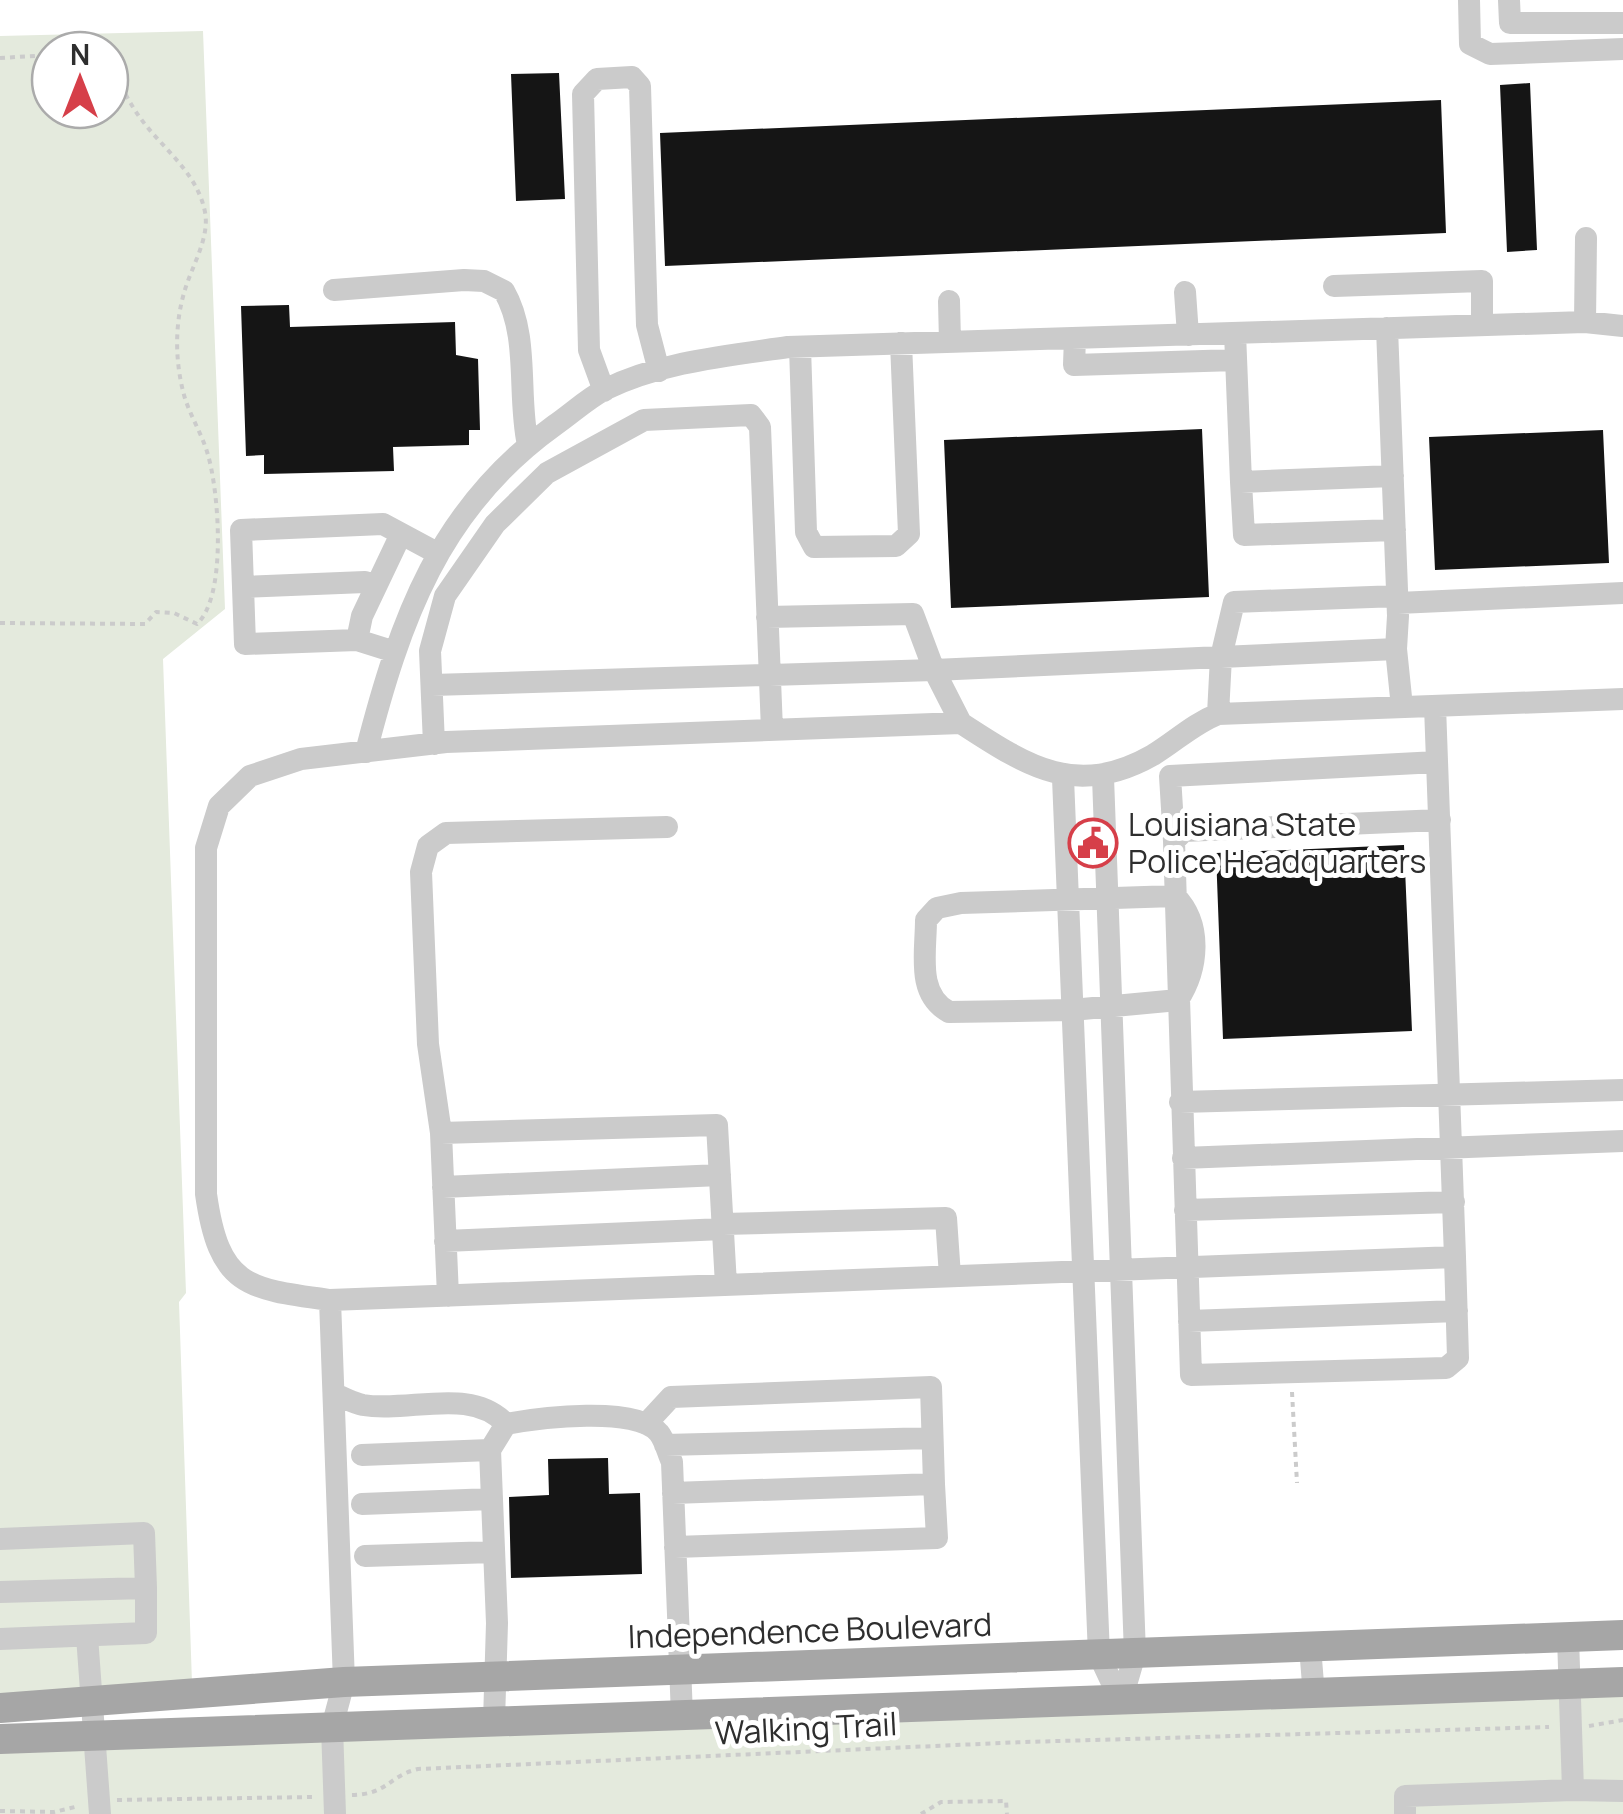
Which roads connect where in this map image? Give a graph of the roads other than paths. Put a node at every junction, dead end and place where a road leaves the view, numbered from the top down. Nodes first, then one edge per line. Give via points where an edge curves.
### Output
1 (1469, 0) edge
2 (1509, 12) edge
3 (1623, 22) edge
4 (1623, 49) edge
5 (1510, 53) junction
6 (1586, 238) dead end
7 (1334, 286) dead end
8 (334, 290) dead end
9 (1185, 292) dead end
10 (949, 301) dead end
11 (1585, 322) junction
12 (1482, 325) junction
13 (1623, 326) edge
14 (1387, 328) junction
15 (1235, 334) junction
16 (1188, 335) junction
17 (1075, 338) junction
18 (950, 342) junction
19 (901, 343) junction
20 (800, 347) junction
21 (1236, 360) junction
22 (659, 372) junction
23 (604, 390) junction
24 (528, 444) junction
25 (1393, 476) junction
26 (1242, 482) junction
27 (1395, 530) junction
28 (400, 534) junction
29 (437, 553) junction
30 (375, 586) junction
31 (243, 587) junction
32 (1623, 593) edge
33 (1398, 599) junction
34 (768, 617) junction
35 (357, 640) junction
36 (1396, 649) junction
37 (394, 652) junction
38 (1221, 658) junction
39 (934, 670) junction
40 (770, 676) junction
41 (432, 685) junction
42 (1623, 699) edge
43 (1435, 706) junction
44 (1402, 707) junction
45 (1218, 714) junction
46 (961, 723) junction
47 (772, 730) junction
48 (434, 744) junction
49 (366, 752) junction
50 (1437, 762) junction
51 (1104, 777) junction
52 (1063, 778) junction
53 (1440, 820) junction
54 (667, 827) dead end
55 (1174, 841) junction
56 (1175, 896) junction
57 (1108, 897) junction
58 (1068, 900) junction
59 (1178, 1000) junction
60 (1112, 1006) junction
61 (1072, 1010) junction
62 (1623, 1090) edge
63 (1451, 1095) junction
64 (1180, 1102) junction
65 (441, 1133) junction
66 (1623, 1141) edge
67 (1453, 1145) junction
68 (1183, 1158) junction
69 (720, 1175) junction
70 (443, 1188) junction
71 (1454, 1202) junction
72 (1185, 1210) junction
73 (723, 1227) junction
74 (446, 1242) junction
75 (1455, 1257) junction
76 (1188, 1267) junction
77 (1122, 1268) junction
78 (1083, 1271) junction
79 (950, 1276) junction
80 (726, 1285) junction
81 (448, 1296) junction
82 (330, 1300) junction
83 (1457, 1311) junction
84 (1189, 1321) junction
85 (334, 1394) junction
86 (506, 1424) junction
87 (646, 1424) junction
88 (932, 1438) junction
89 (665, 1445) junction
90 (490, 1450) junction
91 (362, 1455) dead end
92 (934, 1484) junction
93 (673, 1493) junction
94 (492, 1499) junction
95 (362, 1504) dead end
96 (0, 1539) edge
97 (675, 1547) junction
98 (494, 1552) junction
99 (365, 1556) dead end
100 (146, 1588) junction
101 (0, 1592) edge
102 (1623, 1634) edge
103 (87, 1636) junction
104 (1568, 1637) junction
105 (0, 1640) edge
106 (1310, 1648) junction
107 (1135, 1654) junction
108 (1099, 1655) junction
109 (680, 1670) junction
110 (494, 1677) junction
111 (344, 1682) junction
112 (1623, 1682) edge
113 (1569, 1684) junction
114 (1314, 1696) junction
115 (90, 1702) junction
116 (1120, 1702) junction
117 (0, 1708) edge
118 (682, 1716) junction
119 (494, 1722) junction
120 (332, 1727) junction
121 (93, 1735) junction
122 (0, 1739) edge
123 (1573, 1790) junction
124 (1623, 1791) edge
125 (1513, 1803) edge
126 (1464, 1804) edge
127 (335, 1805) edge
128 (100, 1808) edge
129 (1406, 1814) edge

1 - 5 street via 1470,44 1490,54
2 - 3 street
2 - 5 street
4 - 5 street
6 - 11 street
7 - 12 street via 1482,281
8 - 24 street via 464,280 504,290 518,328
9 - 16 street
10 - 18 street
11 - 12 street
11 - 13 street
12 - 14 street
14 - 15 street
14 - 25 street
15 - 16 street
15 - 21 street
16 - 17 street
17 - 18 street
17 - 21 street via 1074,366
18 - 19 street
19 - 20 street
19 - 20 street via 909,534 896,546 814,546 806,532
20 - 22 street via 690,360
21 - 26 street
22 - 23 street
22 - 23 street via 647,325 640,86 632,77 597,79 583,94 589,350
23 - 24 street
24 - 29 street via 454,522
25 - 26 street
25 - 27 street
26 - 27 street via 1244,535
27 - 33 street
28 - 29 street
28 - 30 street
28 - 31 street via 384,524 241,530
29 - 37 street
30 - 31 street
30 - 35 street
31 - 35 street via 245,644
32 - 33 street
33 - 36 street
33 - 38 street via 1234,602
34 - 39 street via 913,614
34 - 40 street
34 - 41 street via 760,427 750,415 644,420 547,473 496,524 445,596 430,650
35 - 37 street
36 - 38 street
36 - 44 street
37 - 49 street
38 - 39 street
38 - 45 street
39 - 40 street
39 - 46 street
40 - 41 street
40 - 47 street
41 - 48 street
42 - 43 street
43 - 44 street
43 - 50 street
44 - 45 street
45 - 51 street
46 - 47 street
46 - 52 street
47 - 48 street
48 - 49 street
49 - 82 street via 301,759 250,776 219,806 206,848 206,1194 212,1236 235,1276 269,1292
50 - 53 street
50 - 55 street via 1170,776
51 - 52 street
51 - 57 street
52 - 58 street
53 - 55 street via 1184,831
53 - 63 street
54 - 65 street via 446,833 428,846 421,872 428,1044
55 - 56 street
56 - 57 street
56 - 59 street
57 - 58 street
57 - 60 street
58 - 61 street
58 - 61 street via 937,908 926,920 926,988 949,1012
59 - 60 street
59 - 64 street
60 - 61 street
60 - 77 street
61 - 78 street
62 - 63 street
63 - 64 street
63 - 67 street
64 - 68 street
65 - 69 street via 717,1125
65 - 70 street
66 - 67 street
67 - 68 street
67 - 71 street
68 - 72 street
69 - 70 street
69 - 73 street
70 - 74 street
71 - 72 street
71 - 75 street
72 - 76 street
73 - 74 street
73 - 79 street via 946,1218
73 - 80 street
74 - 81 street
75 - 76 street
75 - 83 street
76 - 77 street
76 - 84 street
77 - 78 street
77 - 107 street
78 - 79 street
78 - 108 street
79 - 80 street
80 - 81 street
81 - 82 street
82 - 85 street
83 - 84 street
83 - 84 street via 1458,1358 1446,1368 1190,1375
85 - 86 street via 362,1404 492,1409
85 - 111 street
86 - 87 street via 562,1418 636,1418
86 - 90 street
87 - 88 street via 671,1397 930,1387
87 - 89 street
88 - 89 street
88 - 92 street
89 - 93 street
90 - 91 street
90 - 94 street
92 - 93 street
92 - 97 street via 936,1538
93 - 97 street
94 - 95 street
94 - 98 street
96 - 100 street via 144,1533
97 - 109 street
98 - 99 street
98 - 110 street
100 - 101 street
100 - 103 street via 146,1633
102 - 104 main road, Independence Boulevard
103 - 105 street
103 - 115 street
104 - 106 main road, Independence Boulevard
104 - 113 street
106 - 107 main road, Independence Boulevard
106 - 114 street
107 - 108 main road, Independence Boulevard
107 - 116 street
108 - 109 main road, Independence Boulevard
108 - 116 street
109 - 110 main road, Independence Boulevard
109 - 118 street
110 - 111 main road, Independence Boulevard
110 - 119 street
111 - 115 main road, Independence Boulevard
111 - 120 street
112 - 113 main road
113 - 114 main road
113 - 123 street
114 - 116 main road
115 - 117 main road, Independence Boulevard
115 - 121 street
116 - 118 main road
118 - 119 main road
119 - 120 main road
120 - 121 main road
120 - 127 street
121 - 122 main road
121 - 128 street
123 - 124 street
123 - 125 street
125 - 126 street
126 - 129 street via 1405,1796

